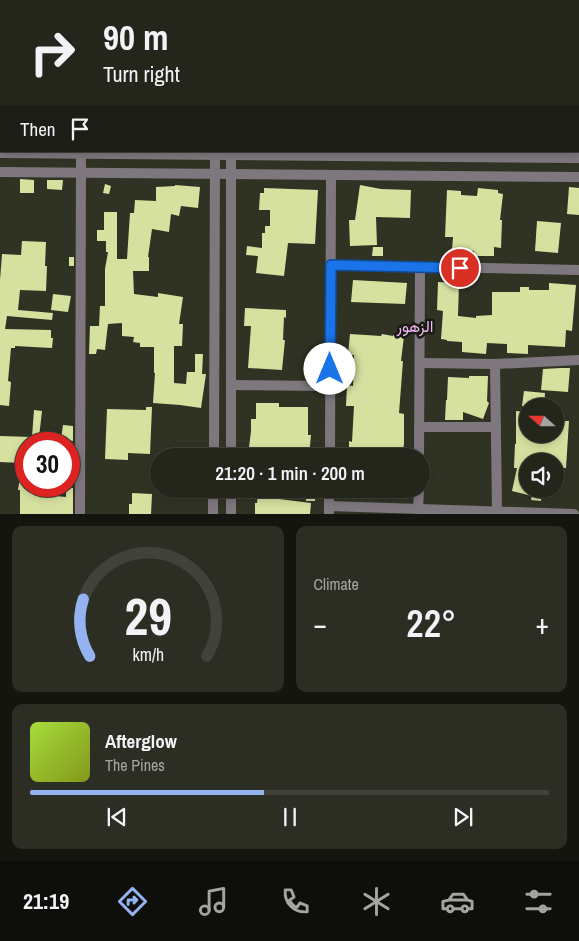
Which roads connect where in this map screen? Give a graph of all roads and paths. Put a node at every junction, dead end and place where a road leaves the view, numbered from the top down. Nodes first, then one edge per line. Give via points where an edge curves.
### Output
1 (81, 152) edge
2 (0, 153) edge
3 (215, 153) edge
4 (231, 153) edge
5 (579, 158) edge
6 (0, 172) edge
7 (81, 172) junction
8 (215, 174) junction
9 (231, 174) junction
10 (331, 175) junction
11 (579, 177) edge
12 (331, 265) junction
13 (420, 267) junction
14 (579, 270) edge
15 (579, 360) edge
16 (420, 363) junction
17 (495, 364) junction
18 (231, 385) junction
19 (330, 386) junction
20 (419, 427) junction
21 (496, 427) junction
22 (214, 448) edge
23 (231, 448) edge
24 (330, 448) edge
25 (419, 448) edge
26 (214, 498) edge
27 (231, 498) edge
28 (419, 498) edge
29 (418, 508) junction
30 (329, 510) edge
31 (497, 511) junction
32 (80, 514) edge
33 (213, 514) edge
34 (231, 514) edge
35 (574, 514) edge

1 - 2 street
1 - 3 street
1 - 7 street
3 - 4 street
3 - 8 street
4 - 5 street
4 - 9 street
6 - 7 street
7 - 8 street
7 - 32 street
8 - 9 street
8 - 22 street
9 - 10 street
9 - 18 street
10 - 11 street
10 - 12 street
12 - 13 street
12 - 19 street
13 - 14 street
13 - 16 street
15 - 17 street
16 - 17 street
16 - 20 street
17 - 21 street
18 - 19 street
18 - 23 street
19 - 24 street
20 - 21 street
20 - 25 street
21 - 31 street
26 - 33 street
27 - 34 street
28 - 29 street
29 - 30 street
29 - 31 street
31 - 35 street

